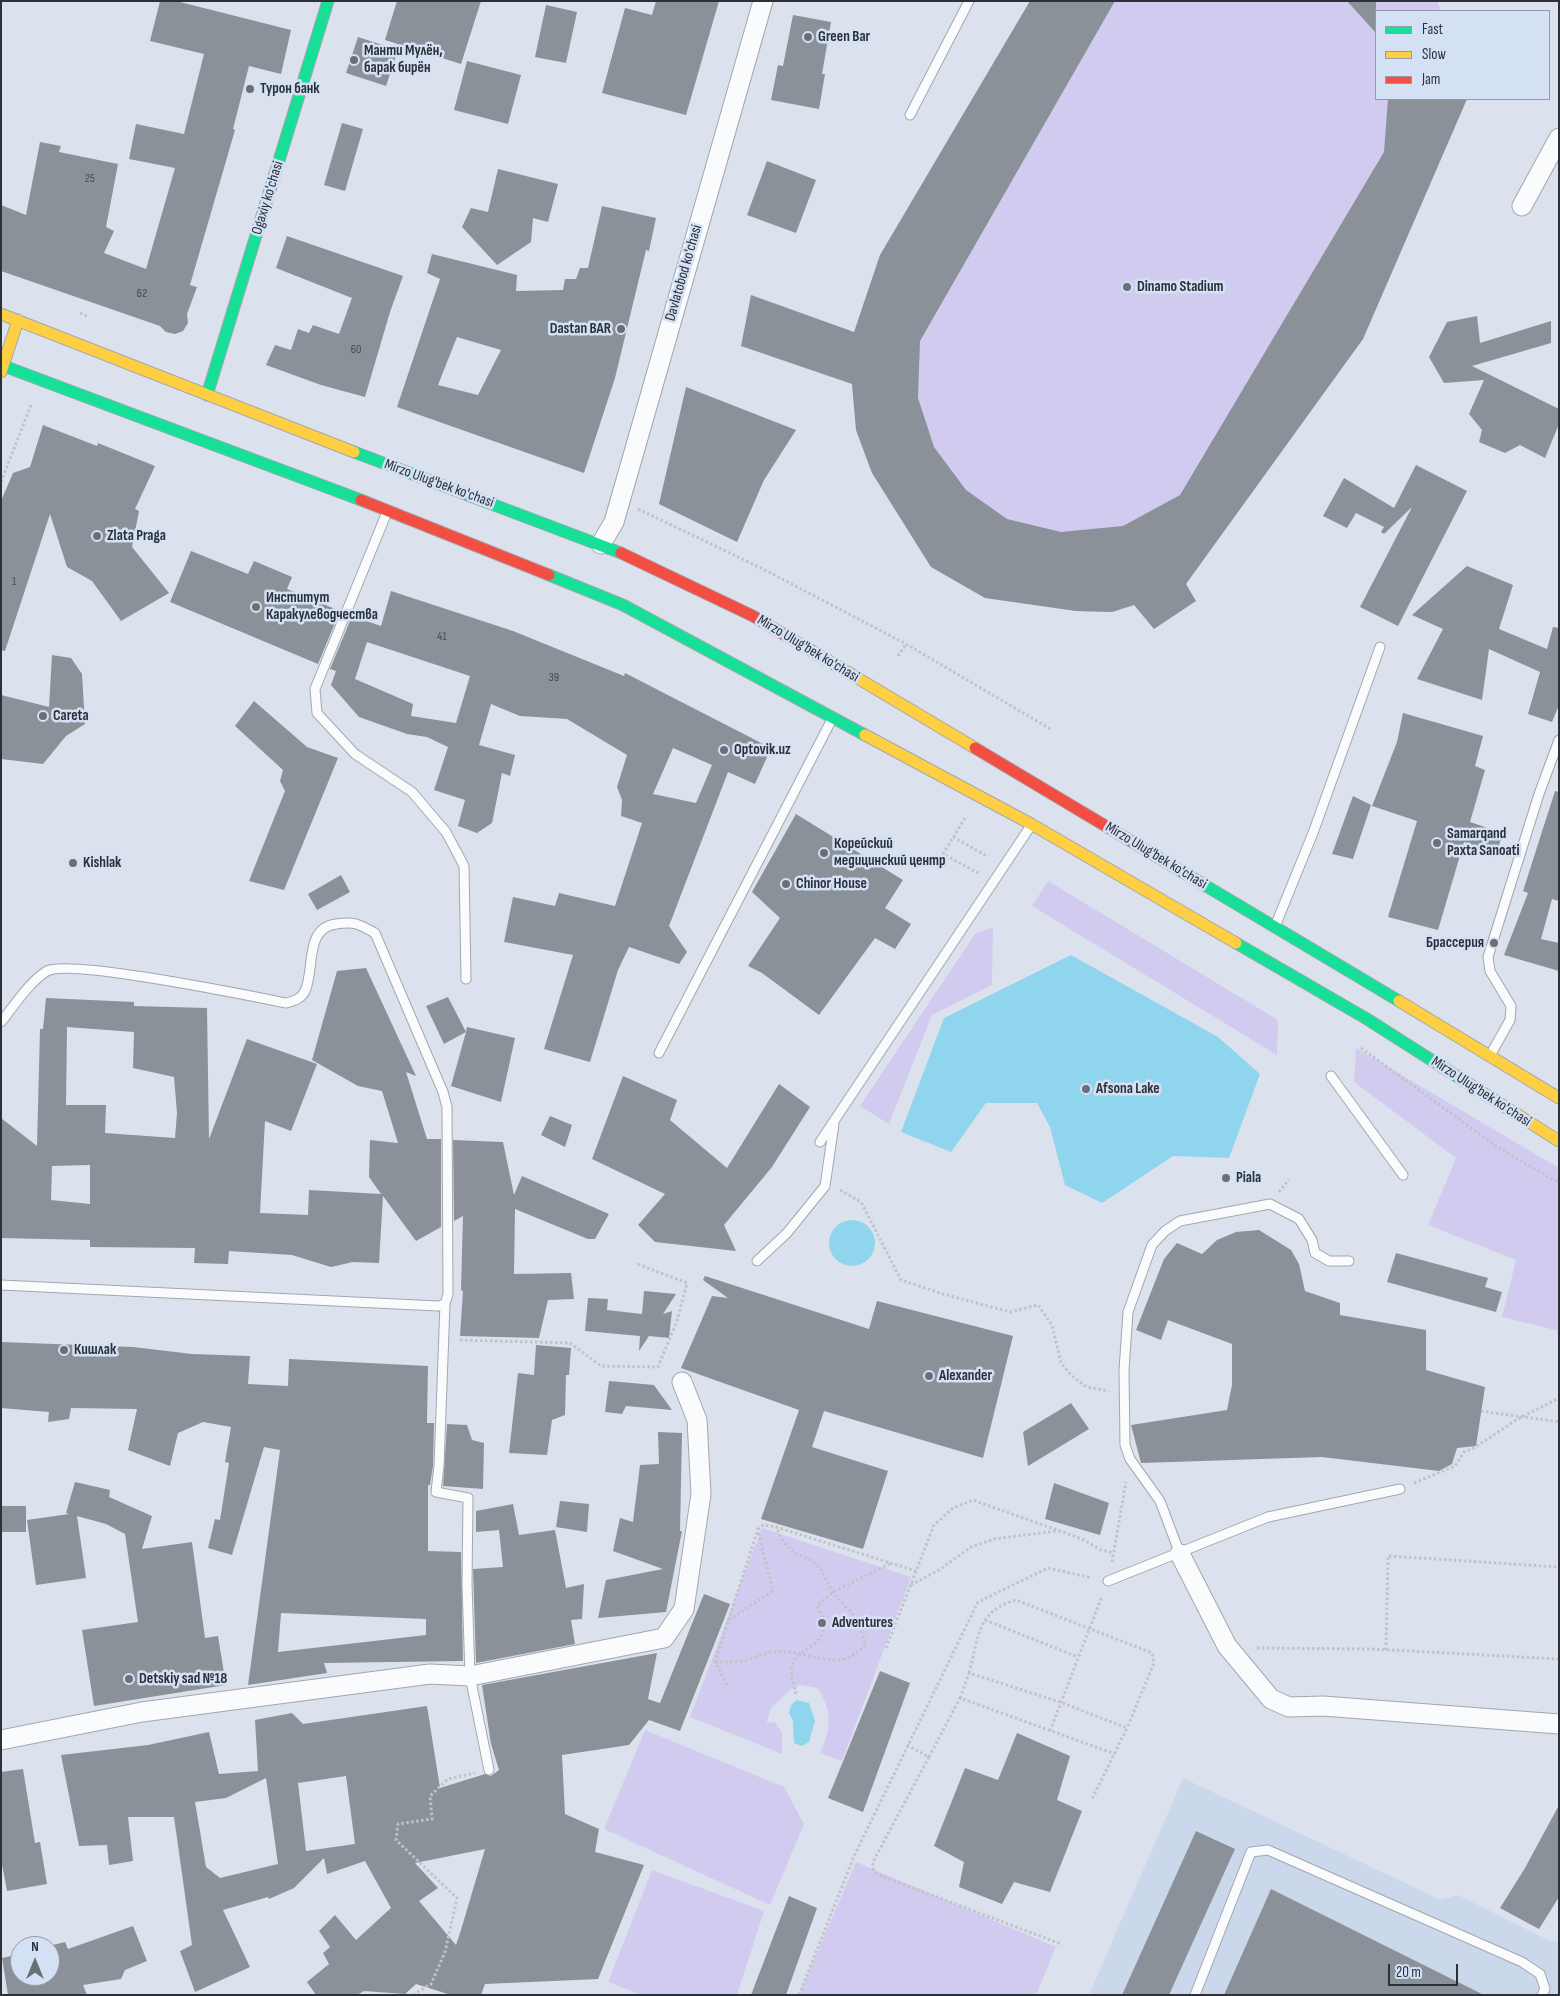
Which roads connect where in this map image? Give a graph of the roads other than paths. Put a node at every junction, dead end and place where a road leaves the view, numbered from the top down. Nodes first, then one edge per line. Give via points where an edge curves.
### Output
1 (328, 1) edge
2 (762, 1) edge
3 (969, 1) edge
4 (910, 115) dead end
5 (1559, 138) edge
6 (1522, 206) dead end
7 (1, 314) edge
8 (18, 320) junction
9 (2, 368) edge
10 (207, 395) junction
11 (388, 510) junction
12 (601, 544) junction
13 (1380, 648) dead end
14 (834, 716) junction
15 (1559, 740) edge
16 (1031, 824) junction
17 (1275, 926) junction
18 (466, 979) dead end
19 (1, 1022) edge
20 (659, 1053) dead end
21 (1490, 1054) junction
22 (1331, 1076) dead end
23 (1555, 1092) edge
24 (834, 1121) junction
25 (820, 1142) dead end
26 (1559, 1142) edge
27 (1403, 1175) dead end
28 (757, 1261) dead end
29 (1349, 1261) dead end
30 (1, 1285) edge
31 (445, 1304) junction
32 (682, 1382) dead end
33 (1400, 1489) road end
34 (1180, 1554) junction
35 (1108, 1581) road end
36 (470, 1676) junction
37 (1559, 1724) edge
38 (1, 1740) edge
39 (489, 1770) road end
40 (1195, 1995) edge
41 (1542, 1995) edge

1 - 10 main road, Ogaxiy ko'chasi
2 - 12 street, Davlatobod ko'chasi via 614,522
3 - 4 lane
5 - 6 street
7 - 8 main road, Mirzo Ulug'bek ko'chasi
8 - 9 main road
8 - 10 main road, Mirzo Ulug'bek ko'chasi
9 - 11 main road, Mirzo Ulug'bek ko'chasi
10 - 12 main road, Mirzo Ulug'bek ko'chasi
11 - 14 main road, Mirzo Ulug'bek ko'chasi via 623,605
11 - 18 lane via 315,689 317,713 355,754 412,792 446,832 464,866
12 - 17 main road, Mirzo Ulug'bek ko'chasi via 753,616
13 - 17 lane
14 - 16 main road, Mirzo Ulug'bek ko'chasi
14 - 20 lane
15 - 21 lane via 1488,957 1490,971 1511,1006 1510,1020
16 - 24 lane
16 - 26 main road, Mirzo Ulug'bek ko'chasi via 1367,1019
17 - 21 main road, Mirzo Ulug'bek ko'chasi
19 - 31 lane via 32,983 49,970 70,968 196,985 286,1003 299,999 305,991 315,937 328,925 354,921 375,933 447,1107 448,1294
21 - 23 main road, Mirzo Ulug'bek ko'chasi
22 - 27 lane
24 - 25 lane
24 - 28 lane via 824,1186 787,1233
29 - 34 lane via 1329,1261 1315,1253 1312,1240 1298,1219 1270,1204 1180,1221 1152,1246 1128,1312 1125,1445 1130,1459 1160,1501
30 - 31 lane
31 - 36 lane via 436,1492 468,1498
32 - 36 street via 696,1420 701,1494 684,1609 664,1638
33 - 34 lane via 1268,1517
34 - 35 lane
34 - 37 street via 1227,1646 1271,1699 1289,1707 1322,1706
36 - 38 street via 430,1674 142,1712
36 - 39 lane
40 - 41 lane via 1251,1852 1268,1850 1522,1962 1540,1974 1545,1989

